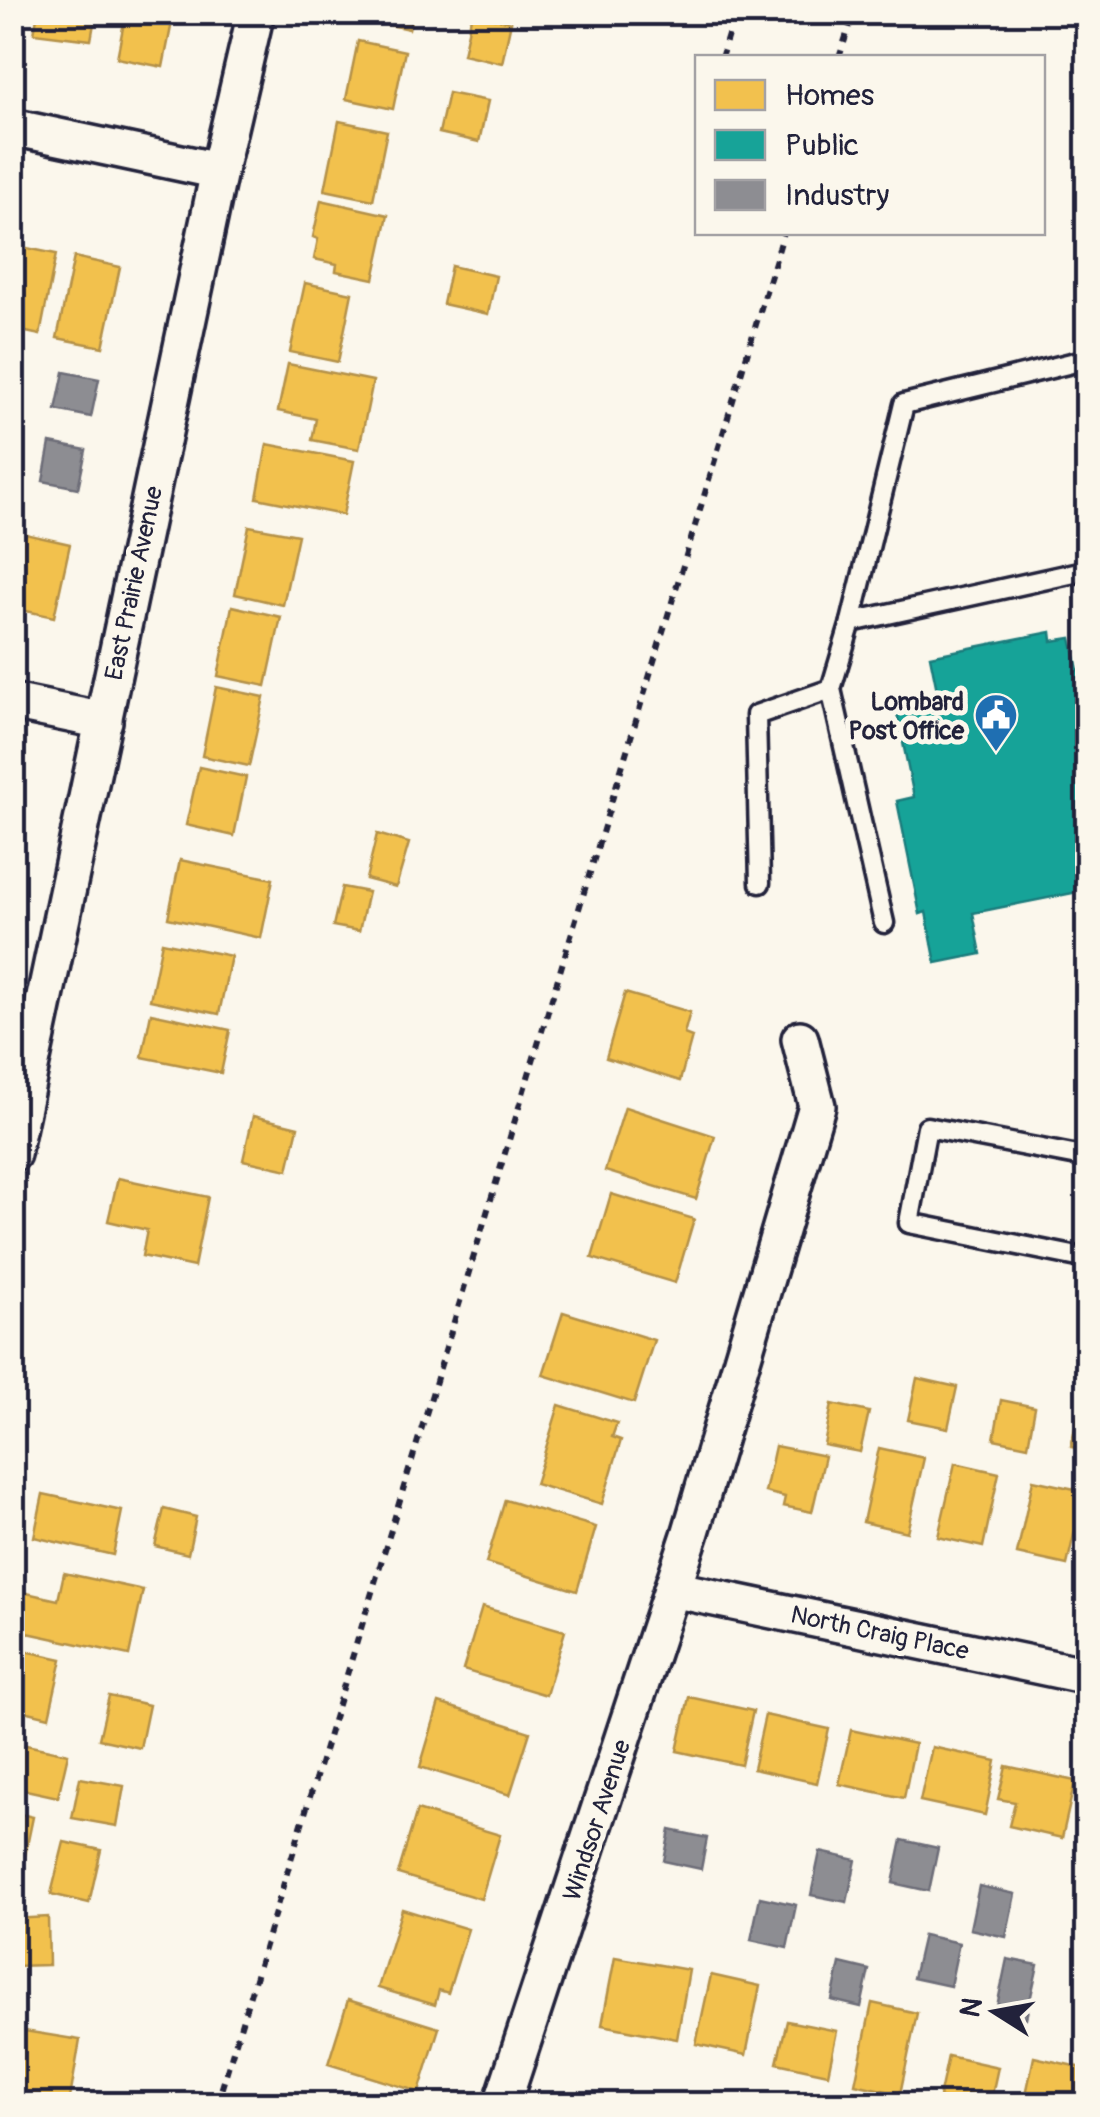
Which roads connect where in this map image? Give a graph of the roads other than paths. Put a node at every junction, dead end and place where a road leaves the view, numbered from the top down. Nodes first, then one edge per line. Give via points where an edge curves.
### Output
1 (256, 12) edge
2 (12, 127) edge
3 (219, 171) junction
4 (1088, 359) edge
5 (1088, 570) edge
6 (851, 622) junction
7 (831, 689) junction
8 (12, 702) edge
9 (104, 721) junction
10 (760, 883) dead end
11 (884, 923) dead end
12 (800, 1039) dead end
13 (12, 1154) edge
14 (1088, 1158) edge
15 (1088, 1259) edge
16 (672, 1588) junction
17 (1088, 1676) edge
18 (502, 2104) edge

1 - 3 street, East Prairie Avenue
2 - 3 street
3 - 9 street, East Prairie Avenue
4 - 6 lane via 904,404
5 - 6 lane
6 - 7 lane
7 - 10 lane via 756,715
7 - 11 lane
8 - 9 street
9 - 13 street, East Prairie Avenue
12 - 16 street, Windsor Avenue via 816,1106
14 - 15 lane via 927,1127 909,1223
16 - 17 street, North Craig Place
16 - 18 street, Windsor Avenue

